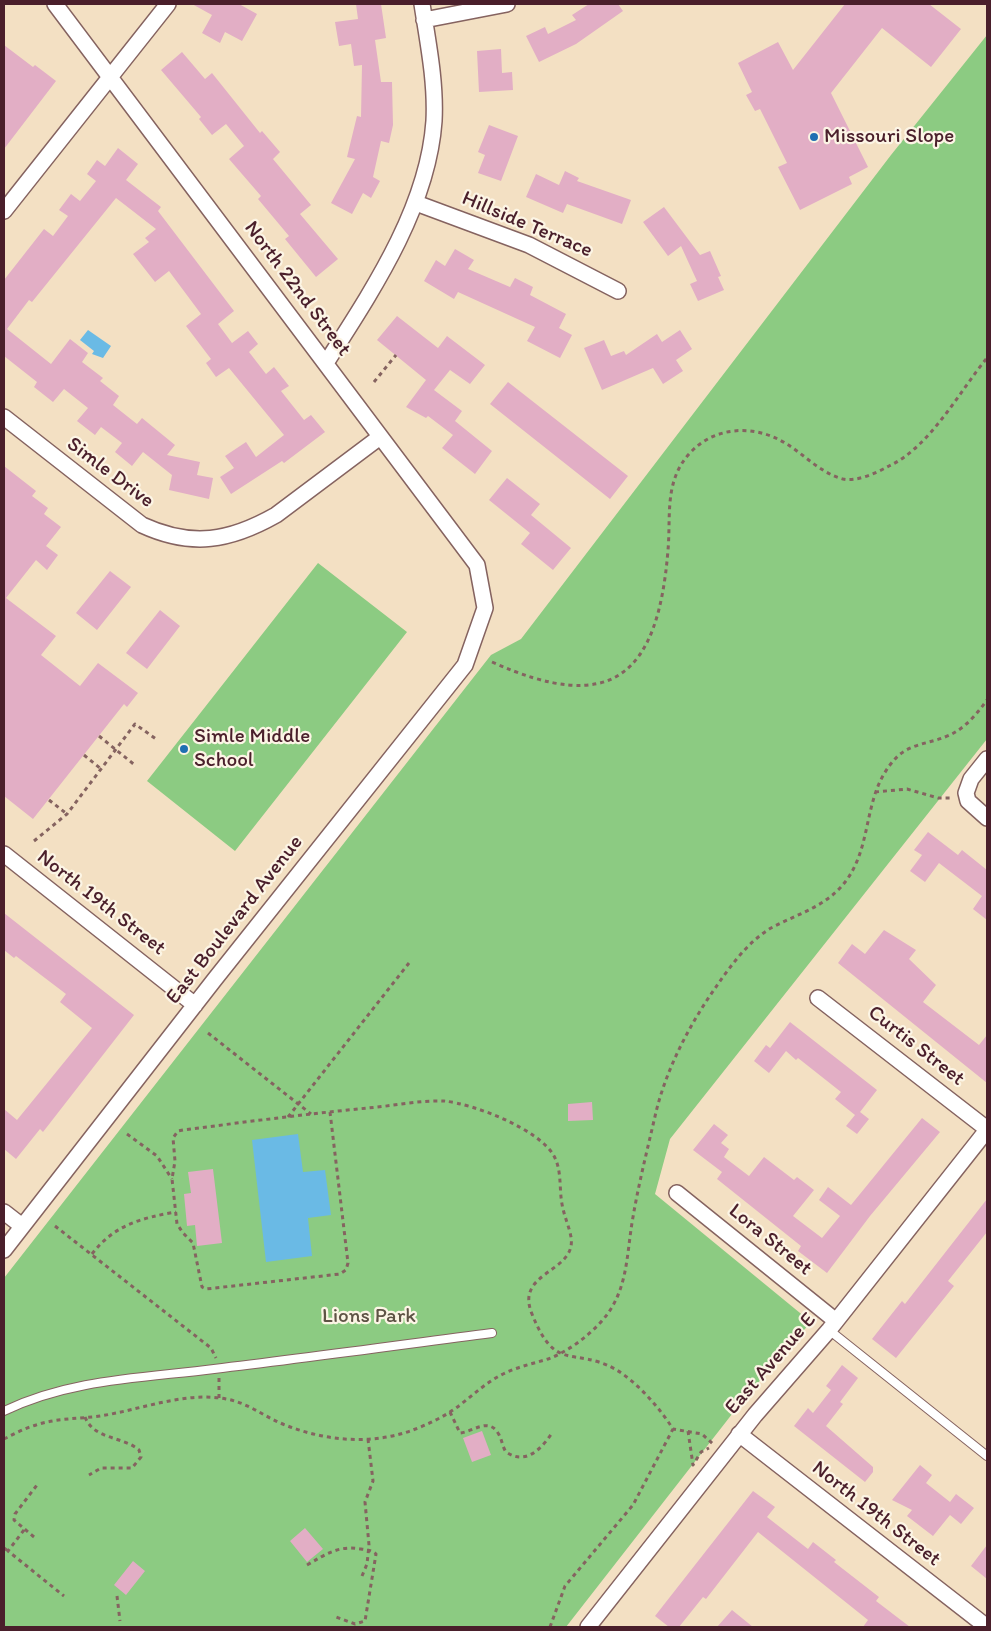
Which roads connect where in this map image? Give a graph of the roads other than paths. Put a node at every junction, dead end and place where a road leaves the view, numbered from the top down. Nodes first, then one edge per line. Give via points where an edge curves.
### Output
1 (55, 4) edge
2 (168, 4) edge
3 (422, 4) edge
4 (507, 4) edge
5 (424, 20) junction
6 (110, 77) junction
7 (416, 203) junction
8 (4, 211) edge
9 (618, 291) dead end
10 (326, 363) junction
11 (4, 418) edge
12 (380, 436) junction
13 (485, 608) joint
14 (987, 759) edge
15 (987, 818) edge
16 (4, 854) edge
17 (818, 998) dead end
18 (195, 1005) junction
19 (987, 1129) edge
20 (677, 1193) dead end
21 (4, 1212) edge
22 (22, 1226) junction
23 (4, 1250) edge
24 (832, 1326) junction
25 (492, 1333) dead end
26 (4, 1410) edge
27 (739, 1434) junction
28 (987, 1456) edge
29 (588, 1627) edge
30 (987, 1627) edge

1 - 6 street, North 22nd Street
2 - 6 street
3 - 5 street
4 - 5 street
5 - 7 street via 432,66 434,121 429,157
6 - 8 street
6 - 10 street, North 22nd Street
7 - 9 street, Hillside Terrace via 529,245
7 - 10 street via 394,249
10 - 12 street, North 22nd Street
11 - 12 street, Simle Drive via 142,526 169,536 197,540 227,537 276,515
12 - 13 street, North 22nd Street via 477,565
13 - 18 street, East Boulevard Avenue via 465,666
14 - 15 street via 971,780 966,793 968,801
16 - 18 street, North 19th Street
17 - 19 street, Curtis Street
18 - 22 street, East Boulevard Avenue
19 - 24 street, East Avenue E
20 - 24 street, Lora Street
21 - 22 street
22 - 23 street, East Boulevard Avenue
24 - 27 street, East Avenue E
24 - 28 lane
25 - 26 lane via 70,1387
27 - 29 street, East Avenue E
27 - 30 street, North 19th Street

